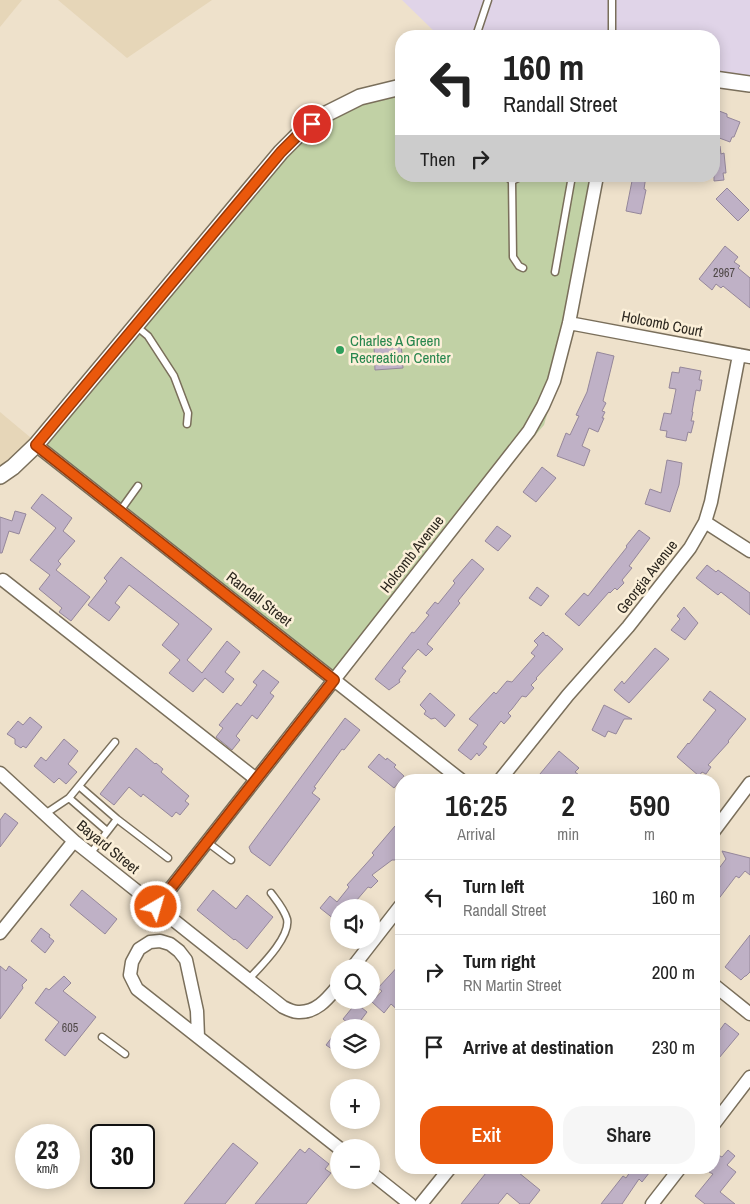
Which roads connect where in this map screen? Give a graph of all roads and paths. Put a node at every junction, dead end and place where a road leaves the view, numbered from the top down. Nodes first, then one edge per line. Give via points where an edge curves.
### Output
1 (488, 0) edge
2 (612, 0) edge
3 (478, 30) edge
4 (612, 30) edge
5 (720, 80) edge
6 (750, 84) edge
7 (395, 88) edge
8 (512, 182) edge
9 (571, 182) edge
10 (596, 182) edge
11 (523, 268) dead end
12 (555, 272) dead end
13 (569, 323) junction
14 (136, 326) junction
15 (744, 356) edge
16 (187, 424) dead end
17 (36, 445) junction
18 (0, 476) edge
19 (138, 486) dead end
20 (120, 510) junction
21 (705, 522) junction
22 (750, 551) edge
23 (3, 580) dead end
24 (334, 680) junction
25 (115, 742) dead end
26 (0, 774) edge
27 (453, 774) edge
28 (505, 774) edge
29 (256, 779) junction
30 (750, 783) edge
31 (78, 786) junction
32 (68, 798) junction
33 (45, 814) junction
34 (116, 819) junction
35 (720, 823) edge
36 (107, 831) junction
37 (74, 841) junction
38 (207, 842) junction
39 (90, 854) junction
40 (168, 858) dead end
41 (230, 860) dead end
42 (271, 893) dead end
43 (156, 907) junction
44 (395, 913) edge
45 (0, 933) edge
46 (359, 959) edge
47 (248, 980) junction
48 (720, 990) edge
49 (330, 995) edge
50 (750, 1014) edge
51 (102, 1037) dead end
52 (198, 1037) junction
53 (125, 1054) dead end
54 (750, 1077) edge
55 (720, 1116) edge
56 (330, 1141) edge
57 (445, 1174) edge
58 (675, 1174) edge
59 (380, 1181) edge
60 (410, 1204) edge
61 (421, 1204) edge
62 (652, 1204) edge

1 - 3 lane
2 - 4 lane
5 - 6 street
7 - 14 street via 360,97 324,115 300,133
8 - 11 lane via 513,257
9 - 12 lane
10 - 13 street, Holcomb Avenue
13 - 15 street, Holcomb Court
13 - 24 street, Holcomb Avenue via 554,381 529,431
14 - 16 lane via 148,336 174,376 188,413
14 - 17 street
15 - 21 street, Georgia Avenue
17 - 18 street
17 - 20 street, Randall Street
19 - 20 lane
20 - 24 street, Randall Street
21 - 22 street
21 - 28 street, Georgia Avenue via 690,548 628,627
23 - 29 street
24 - 27 street, Randall Street
24 - 29 street, Holcomb Avenue
25 - 31 lane
26 - 33 street, Bayard Street
29 - 38 street, Holcomb Avenue
30 - 35 street
31 - 32 lane
31 - 34 lane
32 - 33 lane
32 - 36 lane
33 - 37 street, Bayard Street
34 - 36 lane
34 - 40 lane
36 - 39 lane
37 - 39 street, Bayard Street
37 - 45 street
38 - 41 lane
38 - 43 street, Holcomb Avenue
39 - 43 street, Bayard Street
42 - 47 lane via 288,921 285,934
43 - 47 street, Bayard Street
44 - 46 street
47 - 49 street, Bayard Street via 282,1007 296,1012 311,1011
48 - 50 street
51 - 53 lane
52 - 52 street via 158,1012 137,994 130,975 132,962 139,949 150,942 170,944 186,960 197,1011
52 - 56 street
54 - 55 street
57 - 61 street
58 - 62 street
59 - 60 street

